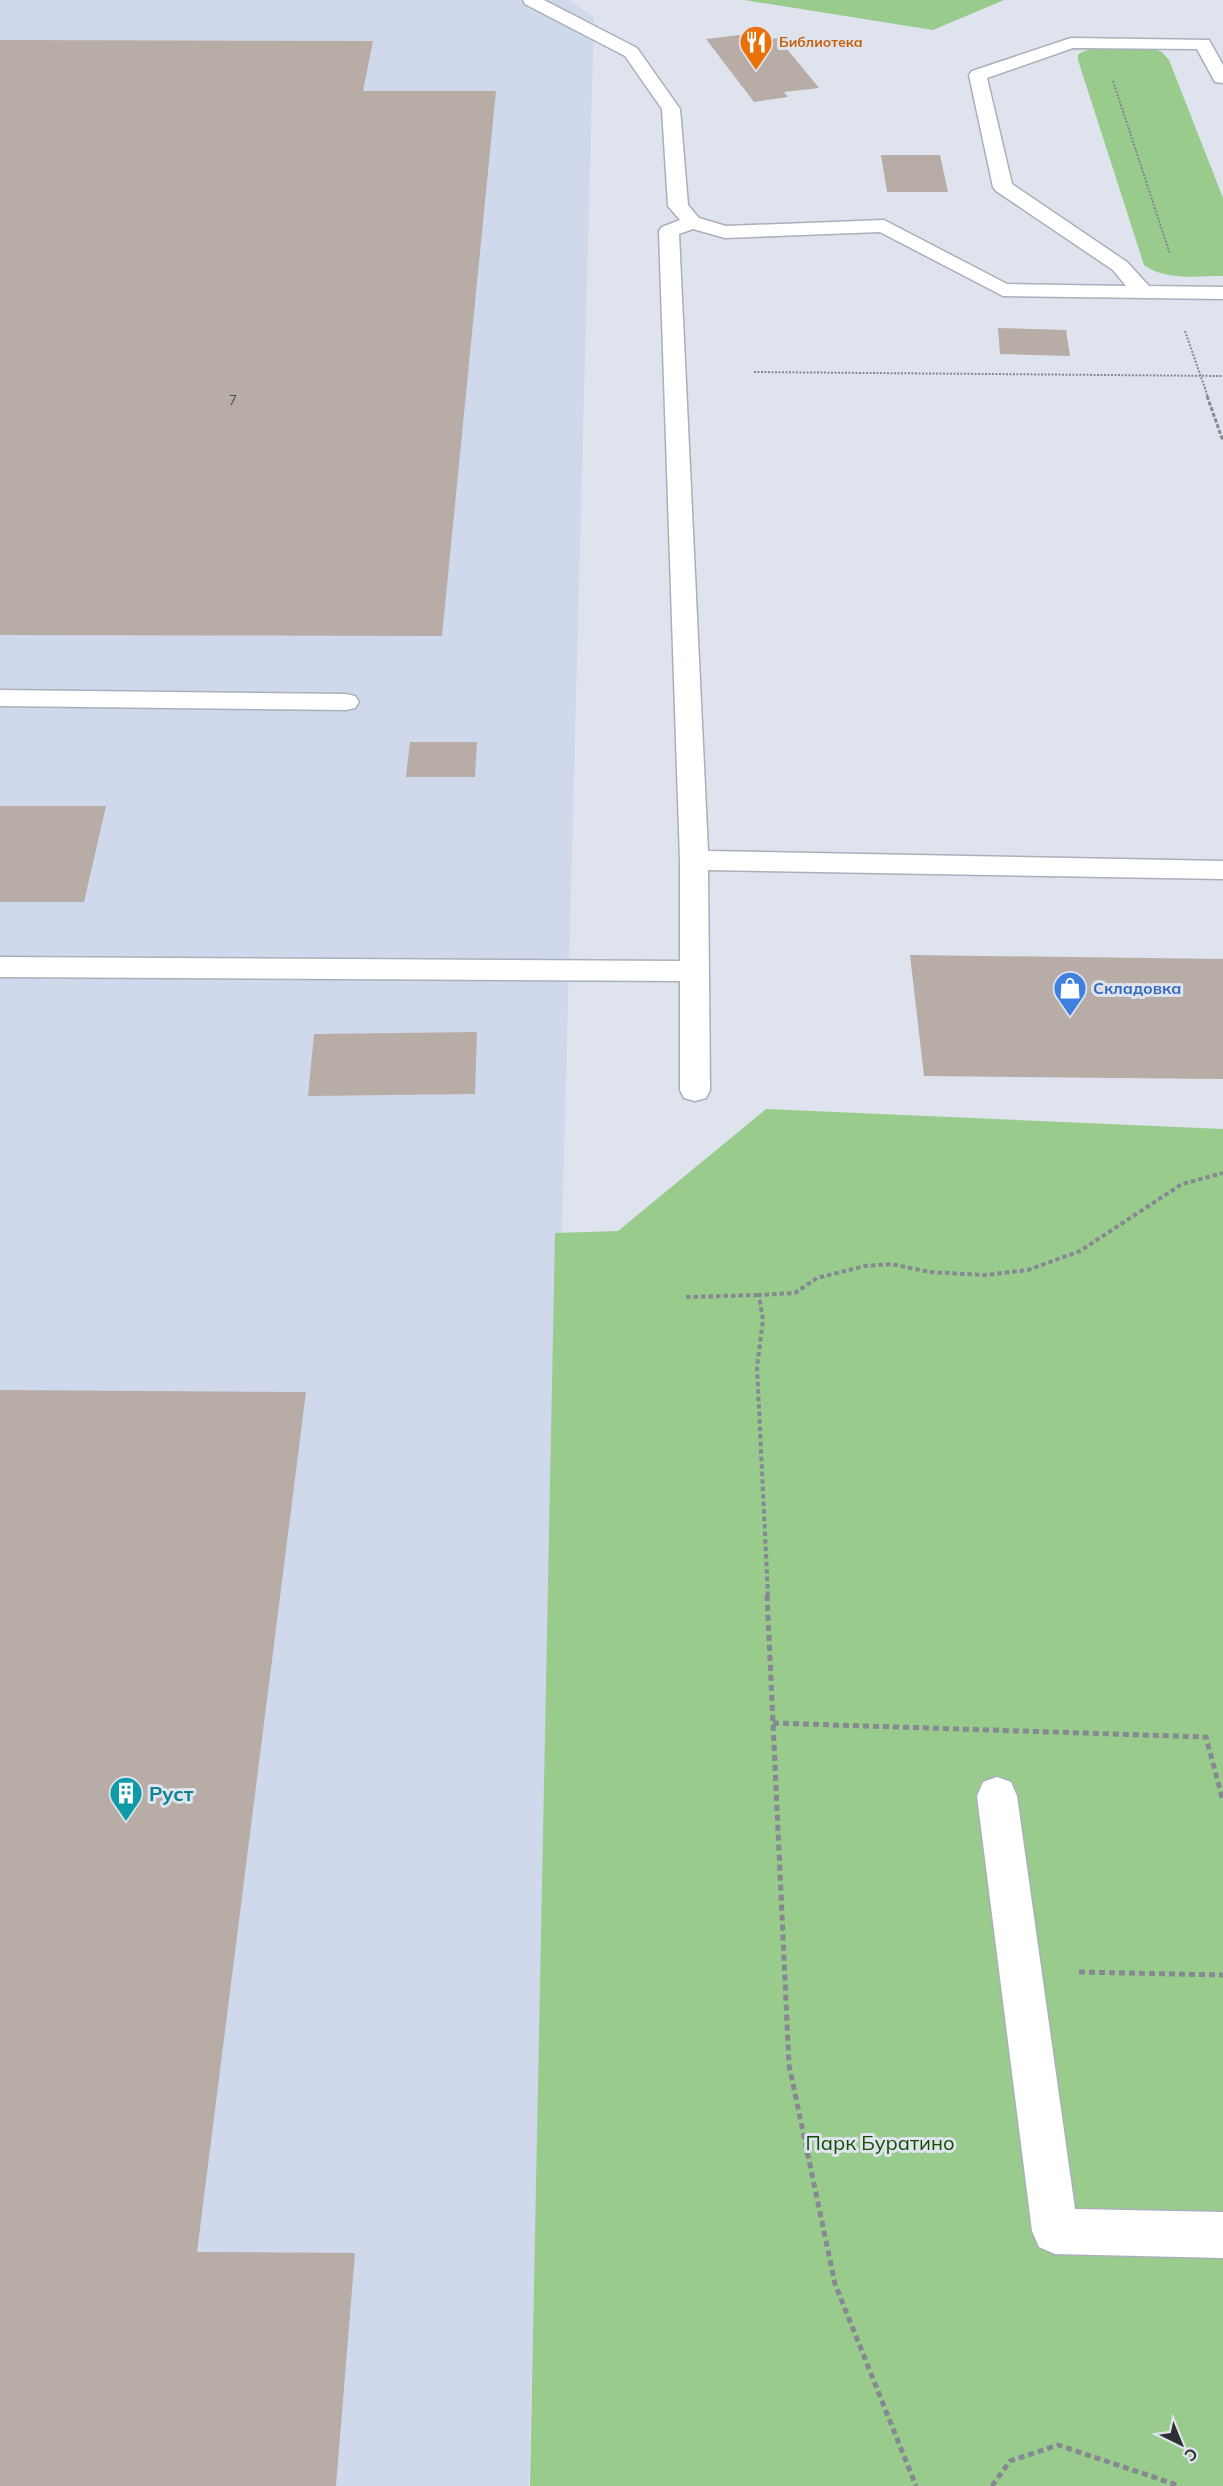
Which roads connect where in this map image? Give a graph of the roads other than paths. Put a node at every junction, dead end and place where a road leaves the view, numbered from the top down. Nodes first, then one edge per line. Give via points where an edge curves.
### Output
1 (531, 0) edge
2 (1222, 80) edge
3 (692, 222) junction
4 (1142, 291) junction
5 (1223, 293) edge
6 (0, 698) edge
7 (346, 702) dead end
8 (694, 860) junction
9 (1223, 870) edge
10 (0, 967) edge
11 (694, 971) junction
12 (695, 1090) dead end
13 (996, 1796) dead end
14 (1223, 2235) edge

1 - 3 lane via 631,52 671,109 678,206
2 - 4 lane via 1203,44 1071,43 978,75 1003,188 1120,266
3 - 4 lane via 725,232 884,226 1003,290
3 - 8 lane via 669,231
4 - 5 lane
6 - 7 lane
8 - 9 lane
8 - 11 lane
10 - 11 lane
11 - 12 lane
13 - 14 lane via 1055,2231

